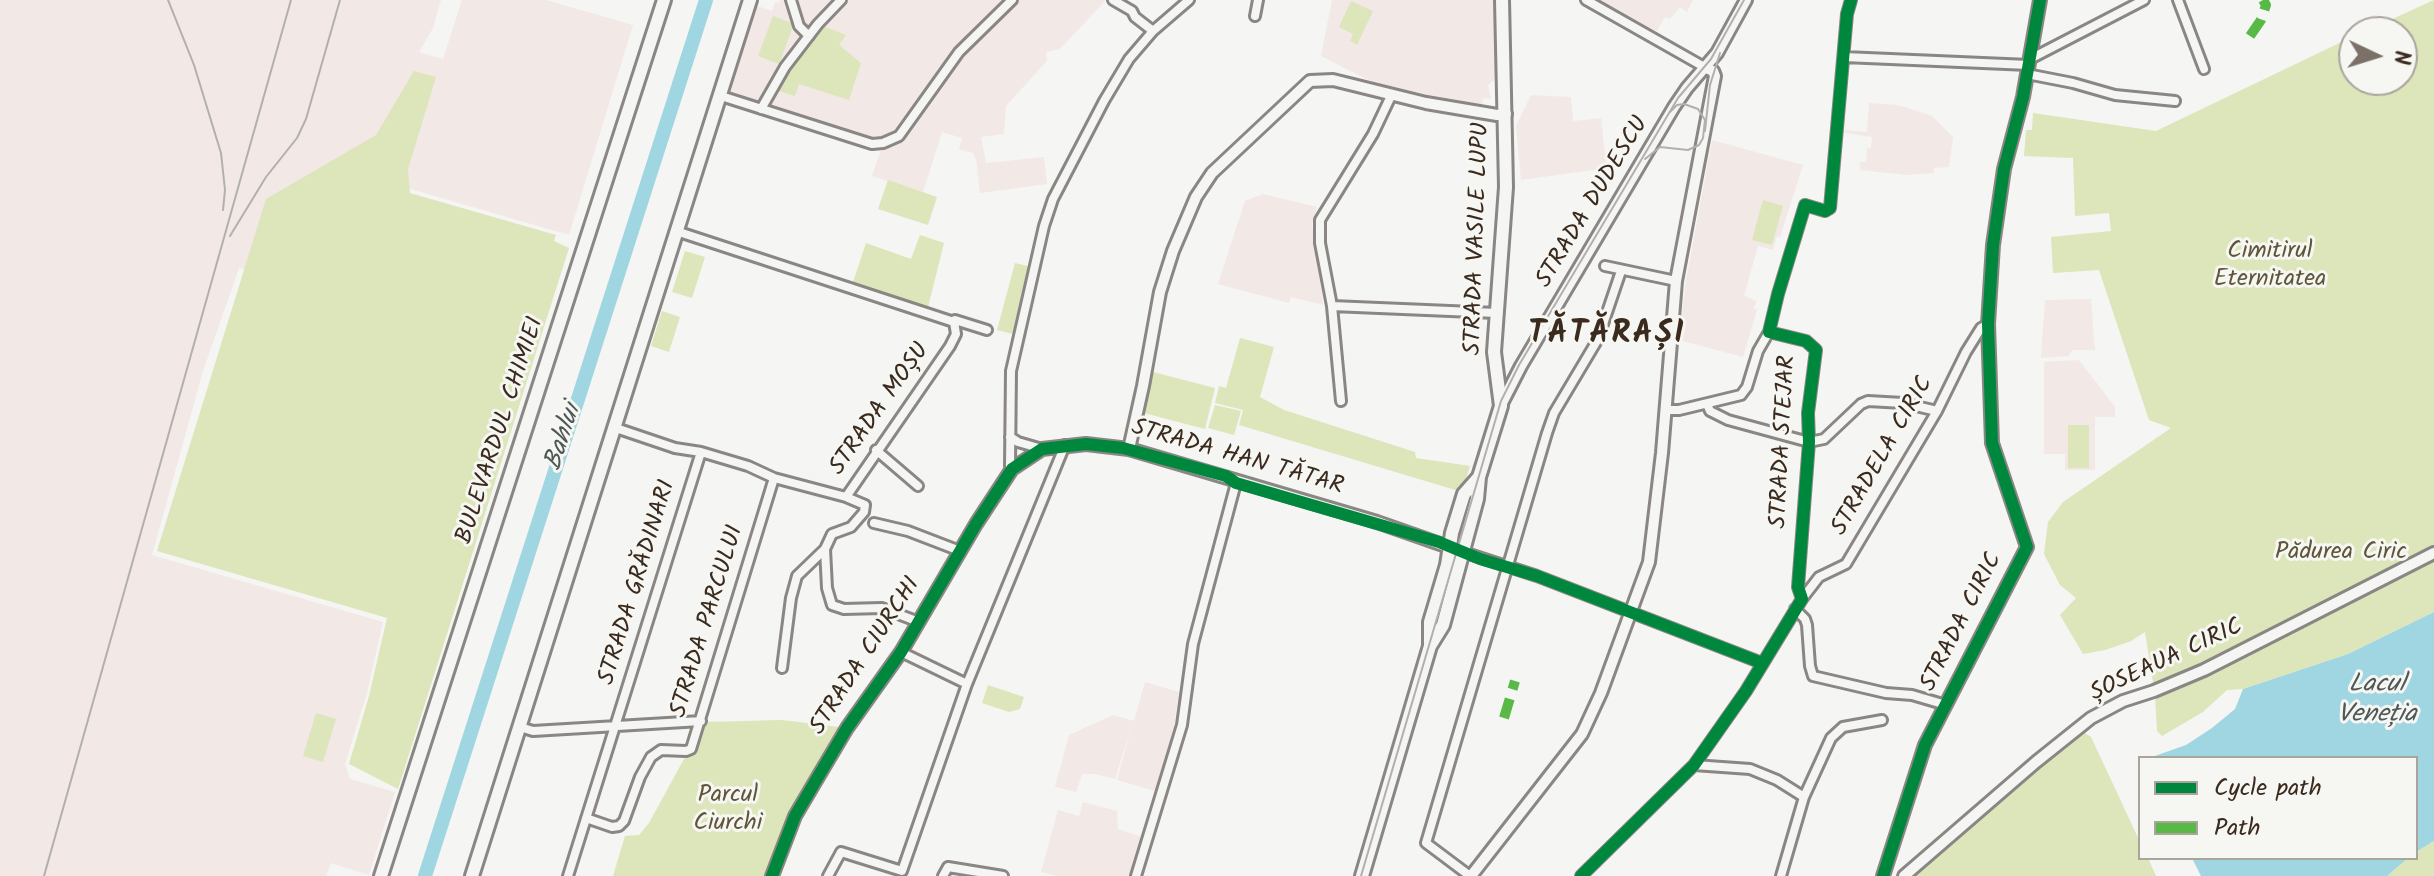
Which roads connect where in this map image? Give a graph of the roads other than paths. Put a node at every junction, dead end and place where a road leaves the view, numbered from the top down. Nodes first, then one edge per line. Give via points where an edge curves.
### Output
1 (664, 0) edge
2 (750, 0) edge
3 (791, 0) edge
4 (841, 0) edge
5 (1012, 0) edge
6 (1113, 0) edge
7 (1189, 0) edge
8 (1258, 0) edge
9 (1502, 0) edge
10 (1586, 0) edge
11 (1746, 0) edge
12 (1851, 0) edge
13 (2040, 0) edge
14 (2144, 0) edge
15 (2178, 0) edge
16 (1255, 16) dead end
17 (1153, 31) junction
18 (809, 36) junction
19 (1719, 50) junction
20 (1844, 57) junction
21 (2028, 66) junction
22 (1706, 68) junction
23 (2204, 69) dead end
24 (1715, 76) junction
25 (721, 96) junction
26 (1391, 96) junction
27 (2175, 101) dead end
28 (761, 109) junction
29 (1506, 114) junction
30 (676, 231) junction
31 (1605, 266) dead end
32 (1621, 271) junction
33 (1676, 281) junction
34 (1332, 306) junction
35 (1497, 313) junction
36 (954, 322) junction
37 (1988, 324) junction
38 (987, 330) dead end
39 (1769, 332) junction
40 (1341, 401) dead end
41 (1707, 404) junction
42 (1501, 406) junction
43 (1665, 410) junction
44 (1937, 411) junction
45 (613, 427) junction
46 (1010, 437) junction
47 (1809, 442) junction
48 (1065, 445) junction
49 (1042, 449) junction
50 (1129, 449) junction
51 (876, 450) junction
52 (701, 452) junction
53 (1012, 469) junction
54 (774, 478) junction
55 (1236, 483) junction
56 (918, 486) dead end
57 (846, 497) junction
58 (874, 523) dead end
59 (825, 549) junction
60 (1457, 550) junction
61 (960, 551) junction
62 (2434, 553) edge
63 (1506, 567) junction
64 (1802, 599) junction
65 (1795, 609) junction
66 (1631, 613) junction
67 (919, 622) junction
68 (901, 652) junction
69 (1762, 663) junction
70 (782, 668) dead end
71 (967, 684) junction
72 (1946, 705) junction
73 (1882, 720) dead end
74 (701, 721) junction
75 (520, 727) junction
76 (615, 727) junction
77 (1694, 765) junction
78 (1804, 797) junction
79 (586, 818) junction
80 (381, 876) edge
81 (472, 876) edge
82 (568, 876) edge
83 (772, 876) edge
84 (828, 876) edge
85 (943, 876) edge
86 (1003, 876) edge
87 (1136, 876) edge
88 (1362, 876) edge
89 (1470, 876) edge
90 (1581, 876) edge
91 (1781, 876) edge
92 (1883, 876) edge
93 (1904, 876) edge

1 - 80 main road, BULEVARDUL CHIMIEI
2 - 25 main road
3 - 18 street via 799,26
4 - 18 street
5 - 28 street via 959,52 891,141 872,144
6 - 17 street
7 - 17 street
8 - 16 street
9 - 29 main road, STRADA VASILE LUPU
10 - 22 street
11 - 19 street
12 - 20 street, STRADA STEJAR
13 - 21 street, STRADA CIRIC
14 - 21 street
15 - 23 street
17 - 46 street via 1138,45 1104,101 1044,226 1011,371
18 - 28 street
19 - 22 street, STRADA DUDESCU
19 - 24 street
20 - 21 street
20 - 39 street, STRADA STEJAR via 1830,208 1805,205
21 - 27 street via 2115,95
21 - 37 street, STRADA CIRIC via 1993,245
22 - 24 street
22 - 42 street, STRADA DUDESCU via 1674,107
24 - 33 street
25 - 28 street
25 - 30 main road
26 - 29 street
26 - 34 street via 1320,220
26 - 50 street via 1333,80 1310,81 1212,173 1196,197 1160,292
29 - 35 main road, STRADA VASILE LUPU
30 - 36 street
30 - 45 main road
31 - 32 street
32 - 33 street
32 - 63 street via 1598,339 1554,413
33 - 43 street
34 - 35 street
34 - 40 street
35 - 42 main road, STRADA VASILE LUPU via 1494,352
36 - 38 street
36 - 51 street, STRADA MOȘU via 950,346
37 - 44 street, STRADELA CIRIC via 1966,352
37 - 72 street, STRADA CIRIC via 1992,443 2027,547
39 - 41 street, STRADA STEJAR via 1741,395
39 - 47 street, STRADA STEJAR via 1806,341 1816,350
41 - 43 street, STRADA STEJAR
41 - 47 street via 1728,420
42 - 60 main road, STRADA VASILE LUPU via 1477,499
43 - 66 street via 1649,562
44 - 47 street, STRADA STEJAR via 1868,401 1824,439
44 - 64 street, STRADELA CIRIC via 1846,564 1819,577
45 - 52 street
45 - 75 main road
46 - 49 street
46 - 53 street
47 - 64 street, STRADA STEJAR via 1798,587
48 - 49 street, STRADA HAN TĂTAR
48 - 50 street, STRADA HAN TĂTAR
48 - 71 street
49 - 53 street, STRADA HAN TĂTAR
50 - 55 street, STRADA HAN TĂTAR
51 - 56 street
51 - 57 street, STRADA MOȘU
52 - 54 street
52 - 76 street, STRADA GRĂDINARI
53 - 61 street, STRADA CIURCHI
54 - 57 street
54 - 74 street, STRADA PARCULUI
55 - 60 street, STRADA HAN TĂTAR
55 - 87 street via 1193,644 1182,725
57 - 59 street, STRADA MOȘU via 865,505 864,512 851,527 832,534
58 - 61 street
59 - 67 street via 832,605 882,608
59 - 70 street, STRADA MOȘU via 797,576
60 - 63 street
60 - 88 main road, STRADA VASILE LUPU via 1443,625 1430,646
61 - 67 street, STRADA CIURCHI
62 - 93 street, ȘOSEAUA CIRIC via 2204,670 2091,718
63 - 66 street
63 - 89 street via 1426,843
64 - 65 street
65 - 69 street
65 - 72 street via 1807,625 1813,676
66 - 69 street
66 - 89 street via 1582,734
67 - 68 street, STRADA CIURCHI
68 - 71 street
68 - 83 street, STRADA CIURCHI via 847,728 795,816
69 - 77 street
71 - 84 street via 902,871 841,852
72 - 92 street, STRADA CIRIC via 1925,745
73 - 78 street via 1837,731
74 - 76 street
74 - 79 street, STRADA PARCULUI via 691,749 661,750 645,766 622,824 612,827
75 - 76 street
75 - 81 main road
76 - 79 street, STRADA GRĂDINARI
77 - 78 street via 1750,769
77 - 90 street
78 - 91 street
79 - 82 street, STRADA GRĂDINARI
85 - 86 street via 948,867

